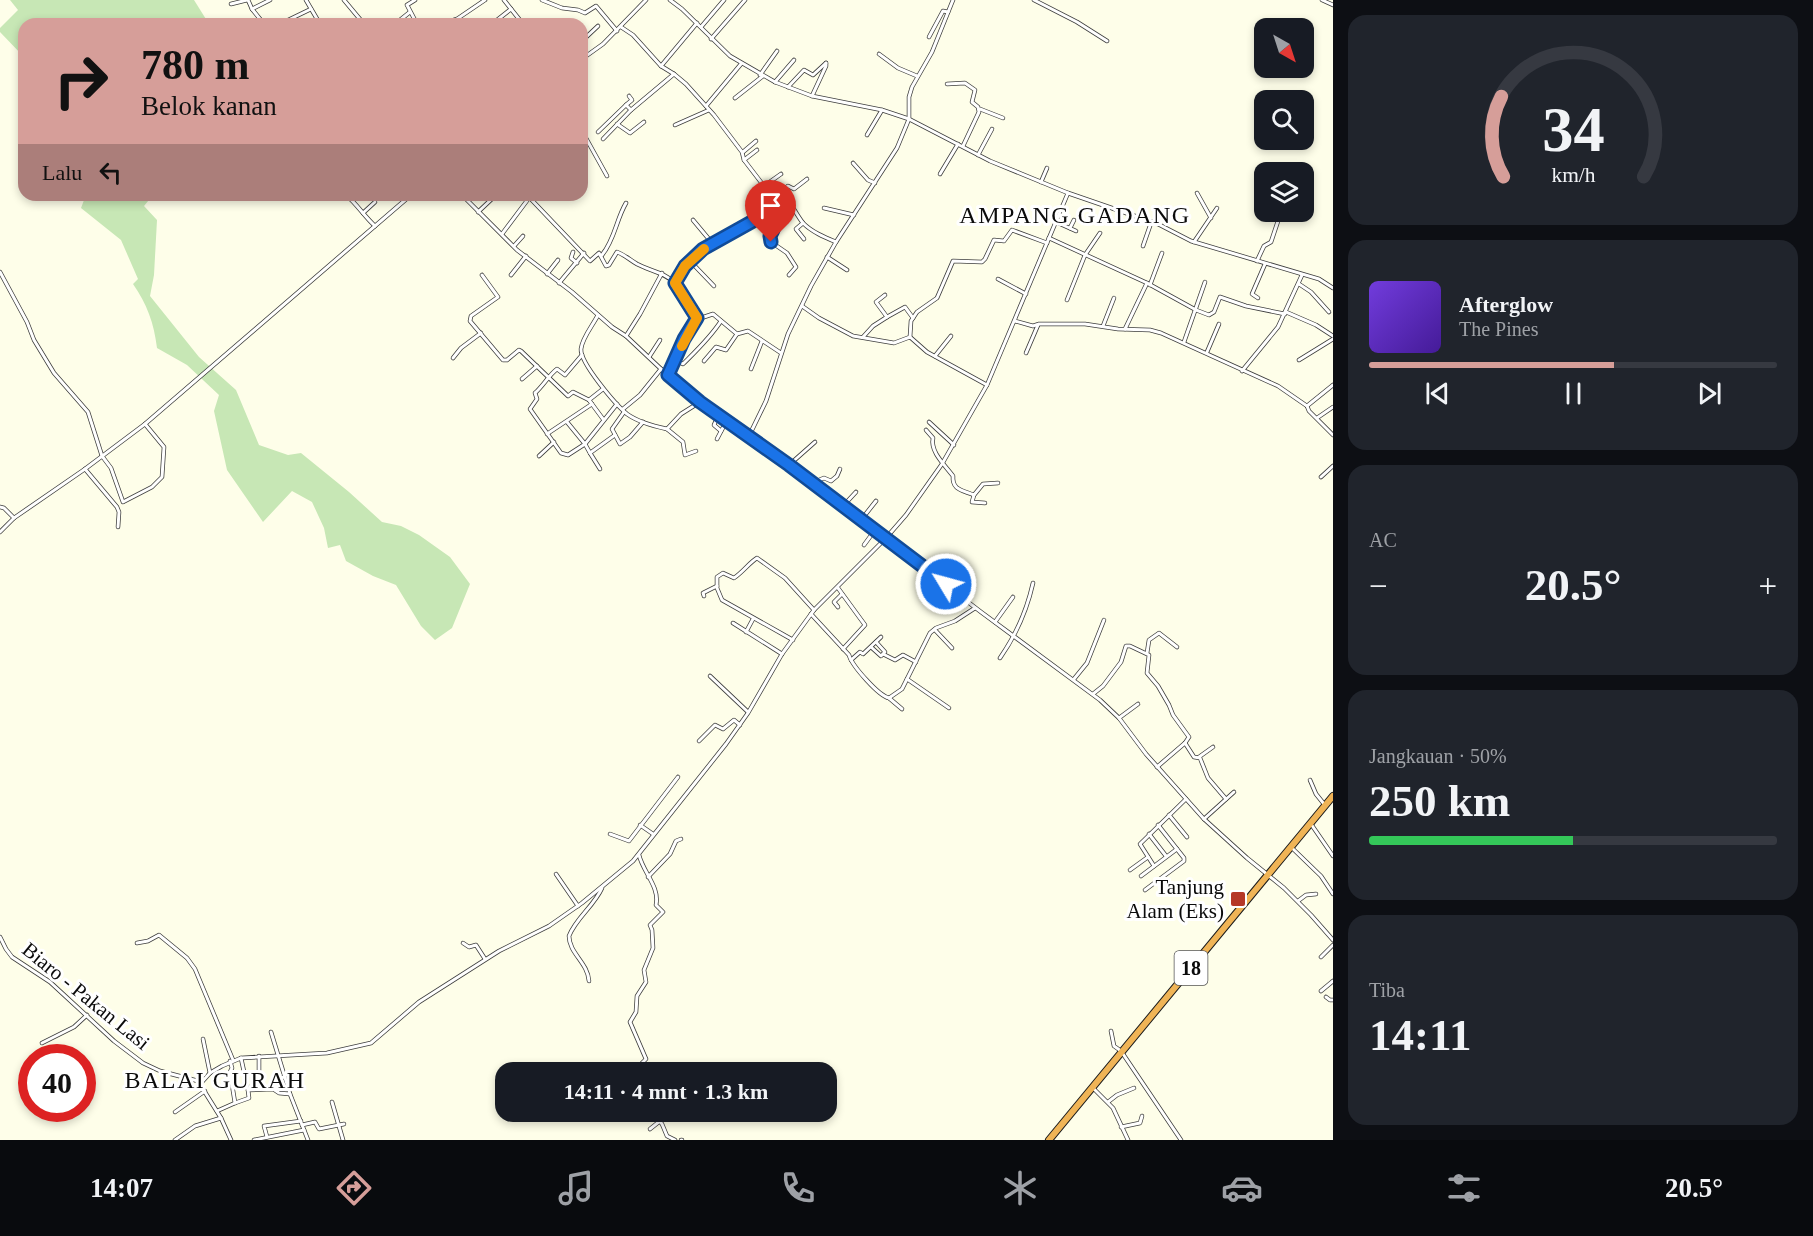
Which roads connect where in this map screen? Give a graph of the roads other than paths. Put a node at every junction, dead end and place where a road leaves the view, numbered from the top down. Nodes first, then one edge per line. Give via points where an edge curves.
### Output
1 (246, 0) edge
2 (270, 0) edge
3 (306, 0) edge
4 (344, 0) edge
5 (414, 0) edge
6 (485, 0) edge
7 (513, 0) edge
8 (542, 0) edge
9 (646, 0) edge
10 (670, 0) edge
11 (724, 0) edge
12 (745, 0) edge
13 (953, 0) edge
14 (1034, 0) edge
15 (1322, 0) edge
16 (506, 2) edge
17 (231, 4) dead end
18 (1333, 5) edge
19 (252, 9) junction
20 (311, 9) junction
21 (511, 9) junction
22 (410, 12) junction
23 (948, 12) junction
24 (259, 18) edge
25 (292, 18) edge
26 (316, 18) edge
27 (359, 18) edge
28 (402, 18) edge
29 (414, 18) edge
30 (458, 18) edge
31 (500, 18) edge
32 (518, 18) edge
33 (697, 23) junction
34 (598, 26) dead end
35 (621, 27) junction
36 (701, 27) junction
37 (617, 31) junction
38 (588, 35) edge
39 (929, 37) dead end
40 (711, 39) junction
41 (1107, 41) dead end
42 (777, 51) dead end
43 (588, 54) edge
44 (879, 54) dead end
45 (794, 60) dead end
46 (741, 64) junction
47 (661, 66) junction
48 (675, 74) junction
49 (762, 75) junction
50 (918, 76) junction
51 (775, 82) junction
52 (947, 84) dead end
53 (788, 87) junction
54 (628, 96) dead end
55 (812, 96) junction
56 (735, 98) dead end
57 (626, 105) junction
58 (707, 108) junction
59 (979, 109) junction
60 (631, 110) junction
61 (882, 110) junction
62 (1003, 118) dead end
63 (909, 119) junction
64 (644, 122) dead end
65 (617, 124) junction
66 (675, 126) dead end
67 (992, 129) dead end
68 (598, 132) dead end
69 (867, 135) dead end
70 (603, 139) dead end
71 (756, 141) dead end
72 (588, 142) edge
73 (958, 144) junction
74 (963, 147) junction
75 (757, 150) dead end
76 (742, 152) junction
77 (978, 155) junction
78 (744, 160) junction
79 (853, 163) dead end
80 (1047, 168) dead end
81 (781, 174) dead end
82 (940, 174) dead end
83 (607, 176) dead end
84 (807, 179) dead end
85 (1041, 182) junction
86 (875, 183) junction
87 (764, 186) junction
88 (767, 190) junction
89 (781, 192) junction
90 (1068, 193) junction
91 (1197, 193) dead end
92 (354, 201) edge
93 (404, 201) edge
94 (468, 201) edge
95 (490, 201) edge
96 (525, 201) edge
97 (532, 201) edge
98 (375, 202) dead end
99 (626, 203) dead end
100 (824, 208) dead end
101 (1217, 208) dead end
102 (478, 212) junction
103 (363, 214) junction
104 (854, 215) junction
105 (1211, 218) junction
106 (693, 220) dead end
107 (755, 220) junction
108 (1074, 220) dead end
109 (803, 222) junction
110 (1056, 222) junction
111 (1278, 222) edge
112 (1151, 223) junction
113 (375, 226) junction
114 (1070, 228) junction
115 (1076, 231) dead end
116 (1100, 232) dead end
117 (502, 234) junction
118 (522, 236) dead end
119 (1049, 238) junction
120 (804, 239) dead end
121 (836, 242) junction
122 (1194, 242) junction
123 (1047, 243) junction
124 (713, 244) junction
125 (514, 246) junction
126 (1143, 246) dead end
127 (573, 252) dead end
128 (584, 253) junction
129 (1162, 253) dead end
130 (602, 255) junction
131 (1085, 255) junction
132 (526, 256) junction
133 (827, 257) junction
134 (558, 260) dead end
135 (690, 261) junction
136 (1257, 261) junction
137 (577, 263) junction
138 (1265, 264) junction
139 (847, 270) dead end
140 (0, 272) edge
141 (662, 273) junction
142 (547, 274) junction
143 (789, 274) dead end
144 (482, 275) dead end
145 (511, 275) dead end
146 (1302, 275) junction
147 (998, 279) dead end
148 (559, 282) junction
149 (1205, 282) dead end
150 (675, 283) junction
151 (1148, 284) junction
152 (1299, 284) junction
153 (714, 286) dead end
154 (1333, 288) edge
155 (1026, 294) junction
156 (885, 296) dead end
157 (1114, 298) dead end
158 (1258, 298) dead end
159 (1067, 300) dead end
160 (802, 306) junction
161 (1196, 310) junction
162 (1329, 312) dead end
163 (1286, 313) junction
164 (598, 315) junction
165 (887, 317) junction
166 (697, 318) junction
167 (913, 318) junction
168 (721, 321) junction
169 (1015, 321) junction
170 (1039, 324) junction
171 (1219, 324) dead end
172 (1103, 326) junction
173 (1125, 329) junction
174 (481, 333) junction
175 (737, 333) junction
176 (626, 336) junction
177 (951, 336) dead end
178 (863, 337) junction
179 (910, 337) junction
180 (1333, 338) edge
181 (660, 340) dead end
182 (762, 341) junction
183 (1184, 342) junction
184 (1207, 352) junction
185 (781, 353) junction
186 (1026, 353) dead end
187 (582, 355) junction
188 (935, 356) junction
189 (649, 357) junction
190 (453, 358) dead end
191 (674, 360) junction
192 (1299, 360) dead end
193 (704, 361) dead end
194 (537, 366) junction
195 (662, 369) junction
196 (751, 369) dead end
197 (1242, 371) junction
198 (668, 375) junction
199 (550, 377) junction
200 (522, 379) dead end
201 (987, 385) junction
202 (1333, 385) edge
203 (603, 388) junction
204 (589, 400) junction
205 (700, 402) junction
206 (592, 404) junction
207 (617, 404) junction
208 (1307, 406) junction
209 (1333, 407) edge
210 (624, 410) junction
211 (719, 414) junction
212 (603, 419) junction
213 (1317, 419) junction
214 (727, 420) junction
215 (567, 422) junction
216 (643, 422) junction
217 (930, 422) dead end
218 (145, 424) junction
219 (667, 429) junction
220 (926, 430) dead end
221 (721, 431) junction
222 (548, 434) junction
223 (615, 435) junction
224 (1333, 435) edge
225 (749, 436) junction
226 (717, 439) dead end
227 (554, 442) junction
228 (815, 442) dead end
229 (585, 444) junction
230 (954, 445) junction
231 (696, 451) dead end
232 (590, 453) junction
233 (102, 456) junction
234 (540, 456) dead end
235 (942, 464) junction
236 (789, 465) junction
237 (1333, 466) edge
238 (86, 469) junction
239 (600, 469) dead end
240 (840, 469) dead end
241 (1322, 477) dead end
242 (812, 483) junction
243 (998, 483) dead end
244 (856, 492) dead end
245 (974, 495) junction
246 (876, 501) dead end
247 (124, 502) junction
248 (985, 503) dead end
249 (843, 506) junction
250 (0, 507) edge
251 (119, 512) junction
252 (14, 518) junction
253 (861, 520) junction
254 (118, 527) dead end
255 (875, 530) junction
256 (0, 531) edge
257 (886, 538) junction
258 (864, 545) dead end
259 (1033, 582) dead end
260 (717, 586) junction
261 (837, 588) junction
262 (842, 594) junction
263 (704, 596) dead end
264 (1013, 597) dead end
265 (838, 607) dead end
266 (975, 608) junction
267 (814, 610) junction
268 (811, 615) junction
269 (753, 619) junction
270 (1104, 620) dead end
271 (995, 622) junction
272 (733, 623) dead end
273 (934, 630) junction
274 (746, 632) junction
275 (1015, 636) junction
276 (881, 637) dead end
277 (793, 640) junction
278 (876, 642) junction
279 (872, 646) junction
280 (1177, 647) dead end
281 (952, 648) dead end
282 (843, 649) junction
283 (1147, 653) junction
284 (782, 654) junction
285 (883, 654) junction
286 (1000, 658) dead end
287 (850, 660) junction
288 (916, 663) junction
289 (710, 676) dead end
290 (908, 679) junction
291 (1074, 679) junction
292 (1093, 694) junction
293 (889, 698) junction
294 (1138, 704) dead end
295 (949, 708) dead end
296 (902, 709) dead end
297 (748, 713) junction
298 (1119, 718) junction
299 (740, 725) junction
300 (699, 741) dead end
301 (1185, 743) junction
302 (1213, 747) dead end
303 (1199, 757) junction
304 (1157, 767) junction
305 (678, 777) dead end
306 (1310, 780) dead end
307 (1234, 792) dead end
308 (1333, 796) edge
309 (1186, 798) junction
310 (1226, 799) junction
311 (1325, 806) junction
312 (1169, 815) junction
313 (1204, 819) junction
314 (1310, 823) junction
315 (640, 825) junction
316 (1158, 825) junction
317 (610, 834) dead end
318 (653, 834) junction
319 (1149, 834) junction
320 (1187, 837) dead end
321 (681, 839) dead end
322 (1291, 847) junction
323 (1177, 849) junction
324 (639, 855) junction
325 (1148, 856) junction
326 (1333, 856) edge
327 (1167, 857) junction
328 (1154, 866) junction
329 (1130, 870) dead end
330 (556, 874) dead end
331 (1269, 875) junction
332 (1141, 876) dead end
333 (648, 877) junction
334 (603, 886) junction
335 (1145, 890) dead end
336 (1316, 894) dead end
337 (1333, 894) edge
338 (1298, 901) junction
339 (578, 906) junction
340 (0, 937) edge
341 (1333, 940) edge
342 (137, 943) dead end
343 (463, 943) dead end
344 (1333, 945) edge
345 (1321, 957) dead end
346 (485, 959) junction
347 (589, 981) dead end
348 (1333, 981) edge
349 (1321, 990) dead end
350 (1326, 997) dead end
351 (1333, 1000) edge
352 (87, 1015) junction
353 (1111, 1031) dead end
354 (271, 1032) dead end
355 (203, 1039) dead end
356 (42, 1043) dead end
357 (1121, 1051) junction
358 (259, 1056) junction
359 (278, 1056) junction
360 (241, 1058) junction
361 (232, 1060) junction
362 (643, 1062) edge
363 (210, 1073) junction
364 (259, 1074) dead end
365 (285, 1077) junction
366 (273, 1079) dead end
367 (201, 1083) junction
368 (1092, 1087) junction
369 (1134, 1088) dead end
370 (248, 1090) junction
371 (205, 1091) junction
372 (290, 1094) junction
373 (332, 1102) dead end
374 (1108, 1102) junction
375 (235, 1103) junction
376 (216, 1111) junction
377 (175, 1112) dead end
378 (1142, 1116) dead end
379 (221, 1118) junction
380 (658, 1122) joint
381 (301, 1123) junction
382 (344, 1124) dead end
383 (339, 1125) junction
384 (1121, 1127) junction
385 (650, 1129) dead end
386 (304, 1130) junction
387 (267, 1137) junction
388 (175, 1140) edge
389 (231, 1140) edge
390 (254, 1140) edge
391 (308, 1140) edge
392 (343, 1140) edge
393 (675, 1140) edge
394 (1049, 1140) edge
395 (1128, 1140) edge
396 (1180, 1140) edge

1 - 17 street
1 - 19 street
2 - 19 street
3 - 20 street
4 - 27 street
5 - 22 street via 407,5
6 - 30 street
7 - 16 street
8 - 37 street via 585,13 596,6
9 - 35 street
10 - 33 street
11 - 36 street
12 - 40 street
13 - 23 street
14 - 41 street
15 - 18 street
16 - 21 street
19 - 24 street
20 - 25 street
20 - 26 street
21 - 31 street
21 - 32 street
22 - 28 street
22 - 29 street
23 - 39 street via 943,11
23 - 50 street
33 - 36 street
33 - 47 street
34 - 38 street
35 - 37 street
35 - 47 street via 639,40
36 - 40 street
37 - 43 street
40 - 46 street
42 - 49 street
44 - 50 street
45 - 51 street
46 - 49 street
46 - 58 street
47 - 48 street
48 - 58 street
48 - 60 street
49 - 51 street
49 - 56 street
50 - 63 street via 910,92
51 - 53 street
52 - 59 street via 965,83 975,90 972,102
53 - 55 street
53 - 55 street via 804,70 813,75 826,63
54 - 57 street via 632,100
55 - 61 street
57 - 60 street
57 - 68 street
58 - 66 street
58 - 76 street
59 - 62 street
59 - 74 street
60 - 65 street
61 - 63 street
61 - 69 street
63 - 73 street
63 - 86 street via 894,154
64 - 65 street via 630,133
65 - 70 street
67 - 77 street
71 - 76 street
72 - 83 street
73 - 74 street
73 - 82 street
74 - 77 street
75 - 78 street
76 - 78 street
77 - 85 street
78 - 87 street
79 - 86 street
80 - 85 street
81 - 87 street
84 - 89 street via 794,189 786,186
85 - 90 street
86 - 104 street
87 - 88 street
88 - 89 street via 776,187
88 - 107 street via 752,207
89 - 109 street
90 - 110 street
90 - 112 street
91 - 105 street
92 - 103 street
93 - 113 street
94 - 102 street
95 - 102 street
96 - 117 street
97 - 128 street
98 - 103 street
99 - 130 street via 616,232
100 - 104 street
101 - 105 street
102 - 117 street
103 - 113 street
104 - 121 street
105 - 122 street
106 - 124 street
107 - 124 street
107 - 143 street via 764,219 773,230 771,242 787,253 796,267
108 - 114 street
109 - 120 street via 796,230
109 - 121 street
110 - 114 street
110 - 119 street
111 - 136 street via 1271,242 1264,246
112 - 122 street
112 - 126 street
113 - 218 street
114 - 115 street
116 - 131 street
117 - 125 street
118 - 125 street
119 - 123 street
119 - 131 street
121 - 133 street
122 - 136 street
123 - 155 street
123 - 167 street via 1012,230 1005,241 994,240 982,262 954,261 937,298
124 - 135 street
125 - 132 street
127 - 137 street via 571,258
128 - 130 street via 590,261 598,253
128 - 137 street
129 - 151 street
130 - 141 street via 606,266 617,252
131 - 151 street
131 - 159 street
132 - 142 street
132 - 145 street
133 - 139 street
133 - 160 street
134 - 142 street
135 - 150 street
135 - 153 street
136 - 138 street
137 - 148 street
138 - 146 street
138 - 158 street via 1252,294
140 - 233 street via 54,373 88,412
141 - 150 street
141 - 176 street
142 - 148 street
144 - 174 street via 498,297 470,317
146 - 152 street
146 - 154 street
147 - 155 street
148 - 164 street
149 - 161 street
150 - 166 street
151 - 161 street
151 - 173 street
152 - 162 street
152 - 163 street
155 - 169 street
156 - 165 street via 876,302
157 - 172 street
160 - 178 street via 851,335
160 - 185 street
161 - 163 street via 1211,315 1220,297
161 - 183 street
163 - 180 street via 1310,322
163 - 197 street
164 - 176 street
164 - 187 street via 582,345
165 - 167 street via 905,307
165 - 178 street
166 - 168 street via 711,314
166 - 191 street
167 - 179 street
168 - 175 street
168 - 191 street via 683,364
169 - 170 street
169 - 201 street
170 - 172 street
170 - 186 street
171 - 184 street
172 - 173 street
173 - 183 street via 1156,331
174 - 190 street
174 - 194 street via 503,360 519,350
175 - 182 street via 748,331
175 - 193 street via 726,350 716,347
176 - 189 street
177 - 188 street
178 - 179 street via 894,343
179 - 188 street
180 - 192 street
181 - 189 street
182 - 185 street
182 - 196 street
183 - 184 street
184 - 197 street
185 - 225 street via 766,401
187 - 199 street via 565,375 557,369
187 - 203 street
188 - 201 street
189 - 195 street
191 - 198 street
194 - 199 street
194 - 200 street
195 - 198 street
195 - 210 street
197 - 208 street via 1278,386
198 - 205 street
199 - 204 street via 568,396 573,392
199 - 222 street via 535,393 537,401 530,409
201 - 230 street
202 - 208 street
203 - 204 street
203 - 207 street
204 - 206 street
205 - 211 street
205 - 219 street
206 - 212 street
206 - 215 street
207 - 210 street
207 - 212 street
208 - 213 street
209 - 213 street
210 - 216 street
210 - 223 street via 612,427
211 - 214 street
211 - 221 street via 714,425
212 - 229 street
213 - 224 street
214 - 221 street
214 - 225 street
215 - 222 street
215 - 229 street
216 - 219 street
216 - 223 street via 621,444
217 - 230 street
218 - 233 street
218 - 247 street via 165,449 163,475 154,486
219 - 231 street via 683,442 685,455
220 - 235 street
221 - 226 street
222 - 227 street
223 - 232 street
225 - 236 street
227 - 229 street via 566,455
227 - 234 street
228 - 236 street
229 - 232 street
230 - 235 street
232 - 239 street
233 - 238 street
233 - 247 street
235 - 245 street via 953,476 954,486
235 - 257 street
236 - 242 street
237 - 241 street
238 - 251 street
238 - 252 street
240 - 242 street via 831,481 824,478
242 - 249 street
243 - 245 street via 981,485
244 - 249 street
245 - 248 street via 972,502
246 - 253 street
247 - 251 street
249 - 253 street
250 - 252 street
251 - 254 street
252 - 256 street
253 - 255 street
255 - 257 street
255 - 258 street
257 - 261 street
257 - 266 street
259 - 275 street
260 - 263 street via 705,590
260 - 267 street via 723,573 734,578 757,558 785,578
260 - 269 street via 722,600
261 - 262 street
261 - 267 street
262 - 265 street via 834,602
262 - 282 street via 865,625
264 - 271 street
266 - 271 street
266 - 273 street
267 - 268 street
268 - 277 street
268 - 282 street
269 - 274 street
269 - 277 street
270 - 291 street via 1087,663
271 - 275 street
272 - 274 street
273 - 281 street
273 - 288 street
274 - 284 street
275 - 286 street
275 - 291 street
276 - 278 street
277 - 284 street
278 - 279 street
278 - 285 street
279 - 285 street
279 - 287 street
280 - 283 street via 1159,633 1149,640
282 - 287 street
283 - 292 street via 1126,646 1121,662
283 - 301 street via 1147,673 1188,734
284 - 297 street
285 - 288 street via 894,660 904,655
287 - 293 street via 882,696
288 - 290 street
289 - 297 street
290 - 293 street
290 - 295 street
291 - 292 street
292 - 298 street
293 - 296 street
294 - 298 street
297 - 299 street
298 - 304 street
299 - 300 street via 734,720 723,729 715,725
299 - 318 street
301 - 303 street via 1193,756
301 - 304 street
302 - 303 street
303 - 310 street via 1208,778
304 - 309 street
305 - 315 street
306 - 311 street
307 - 310 street
308 - 311 highway, 18
309 - 312 street
309 - 313 street
310 - 313 street
311 - 314 highway, 18
312 - 316 street
312 - 320 street
313 - 331 street
314 - 322 highway, 18
314 - 326 street
315 - 317 street via 628,841
315 - 318 street
316 - 319 street
316 - 323 street
318 - 324 street
319 - 325 street via 1140,844
319 - 327 street
321 - 333 street
322 - 331 highway, 18
322 - 337 street via 1321,876
323 - 327 street
323 - 335 street via 1183,862
324 - 333 street
324 - 334 street
325 - 328 street
325 - 329 street
327 - 328 street
328 - 332 street
330 - 339 street
331 - 338 street
331 - 357 highway, 18
333 - 362 street via 656,890 656,905 663,912 650,925 653,948 645,966 646,982 637,996 636,1012 630,1022 646,1059
334 - 339 street
334 - 347 street via 569,936
336 - 338 street
338 - 341 street
339 - 346 street via 549,926
340 - 352 street, Biaro - Pakan Lasi via 12,957 50,982
342 - 361 street via 159,935 187,958
343 - 346 street via 468,947 476,945
344 - 345 street
346 - 359 street via 419,1002 371,1042 327,1053
348 - 349 street
350 - 351 street
352 - 356 street via 74,1027
352 - 367 street, Biaro - Pakan Lasi via 142,1063
353 - 357 street via 1114,1046
354 - 359 street
355 - 363 street
357 - 368 highway, 18
357 - 396 street
358 - 359 street
358 - 360 street
358 - 364 street
359 - 365 street
360 - 361 street
360 - 370 street
361 - 363 street
361 - 375 street
363 - 367 street
365 - 366 street
365 - 372 street
367 - 371 street
368 - 374 street
368 - 394 highway, 18
369 - 374 street
370 - 372 street via 274,1089
370 - 375 street via 249,1098
371 - 376 street
371 - 377 street
372 - 381 street
373 - 383 street
374 - 384 street
375 - 376 street
376 - 379 street
378 - 384 street via 1140,1123
379 - 388 street via 195,1126
379 - 389 street
380 - 385 street
380 - 393 street via 666,1136
381 - 383 street via 315,1122 319,1129
381 - 386 street
381 - 387 street via 265,1126
382 - 383 street
383 - 392 street
384 - 395 street
386 - 387 street
386 - 391 street
387 - 390 street

